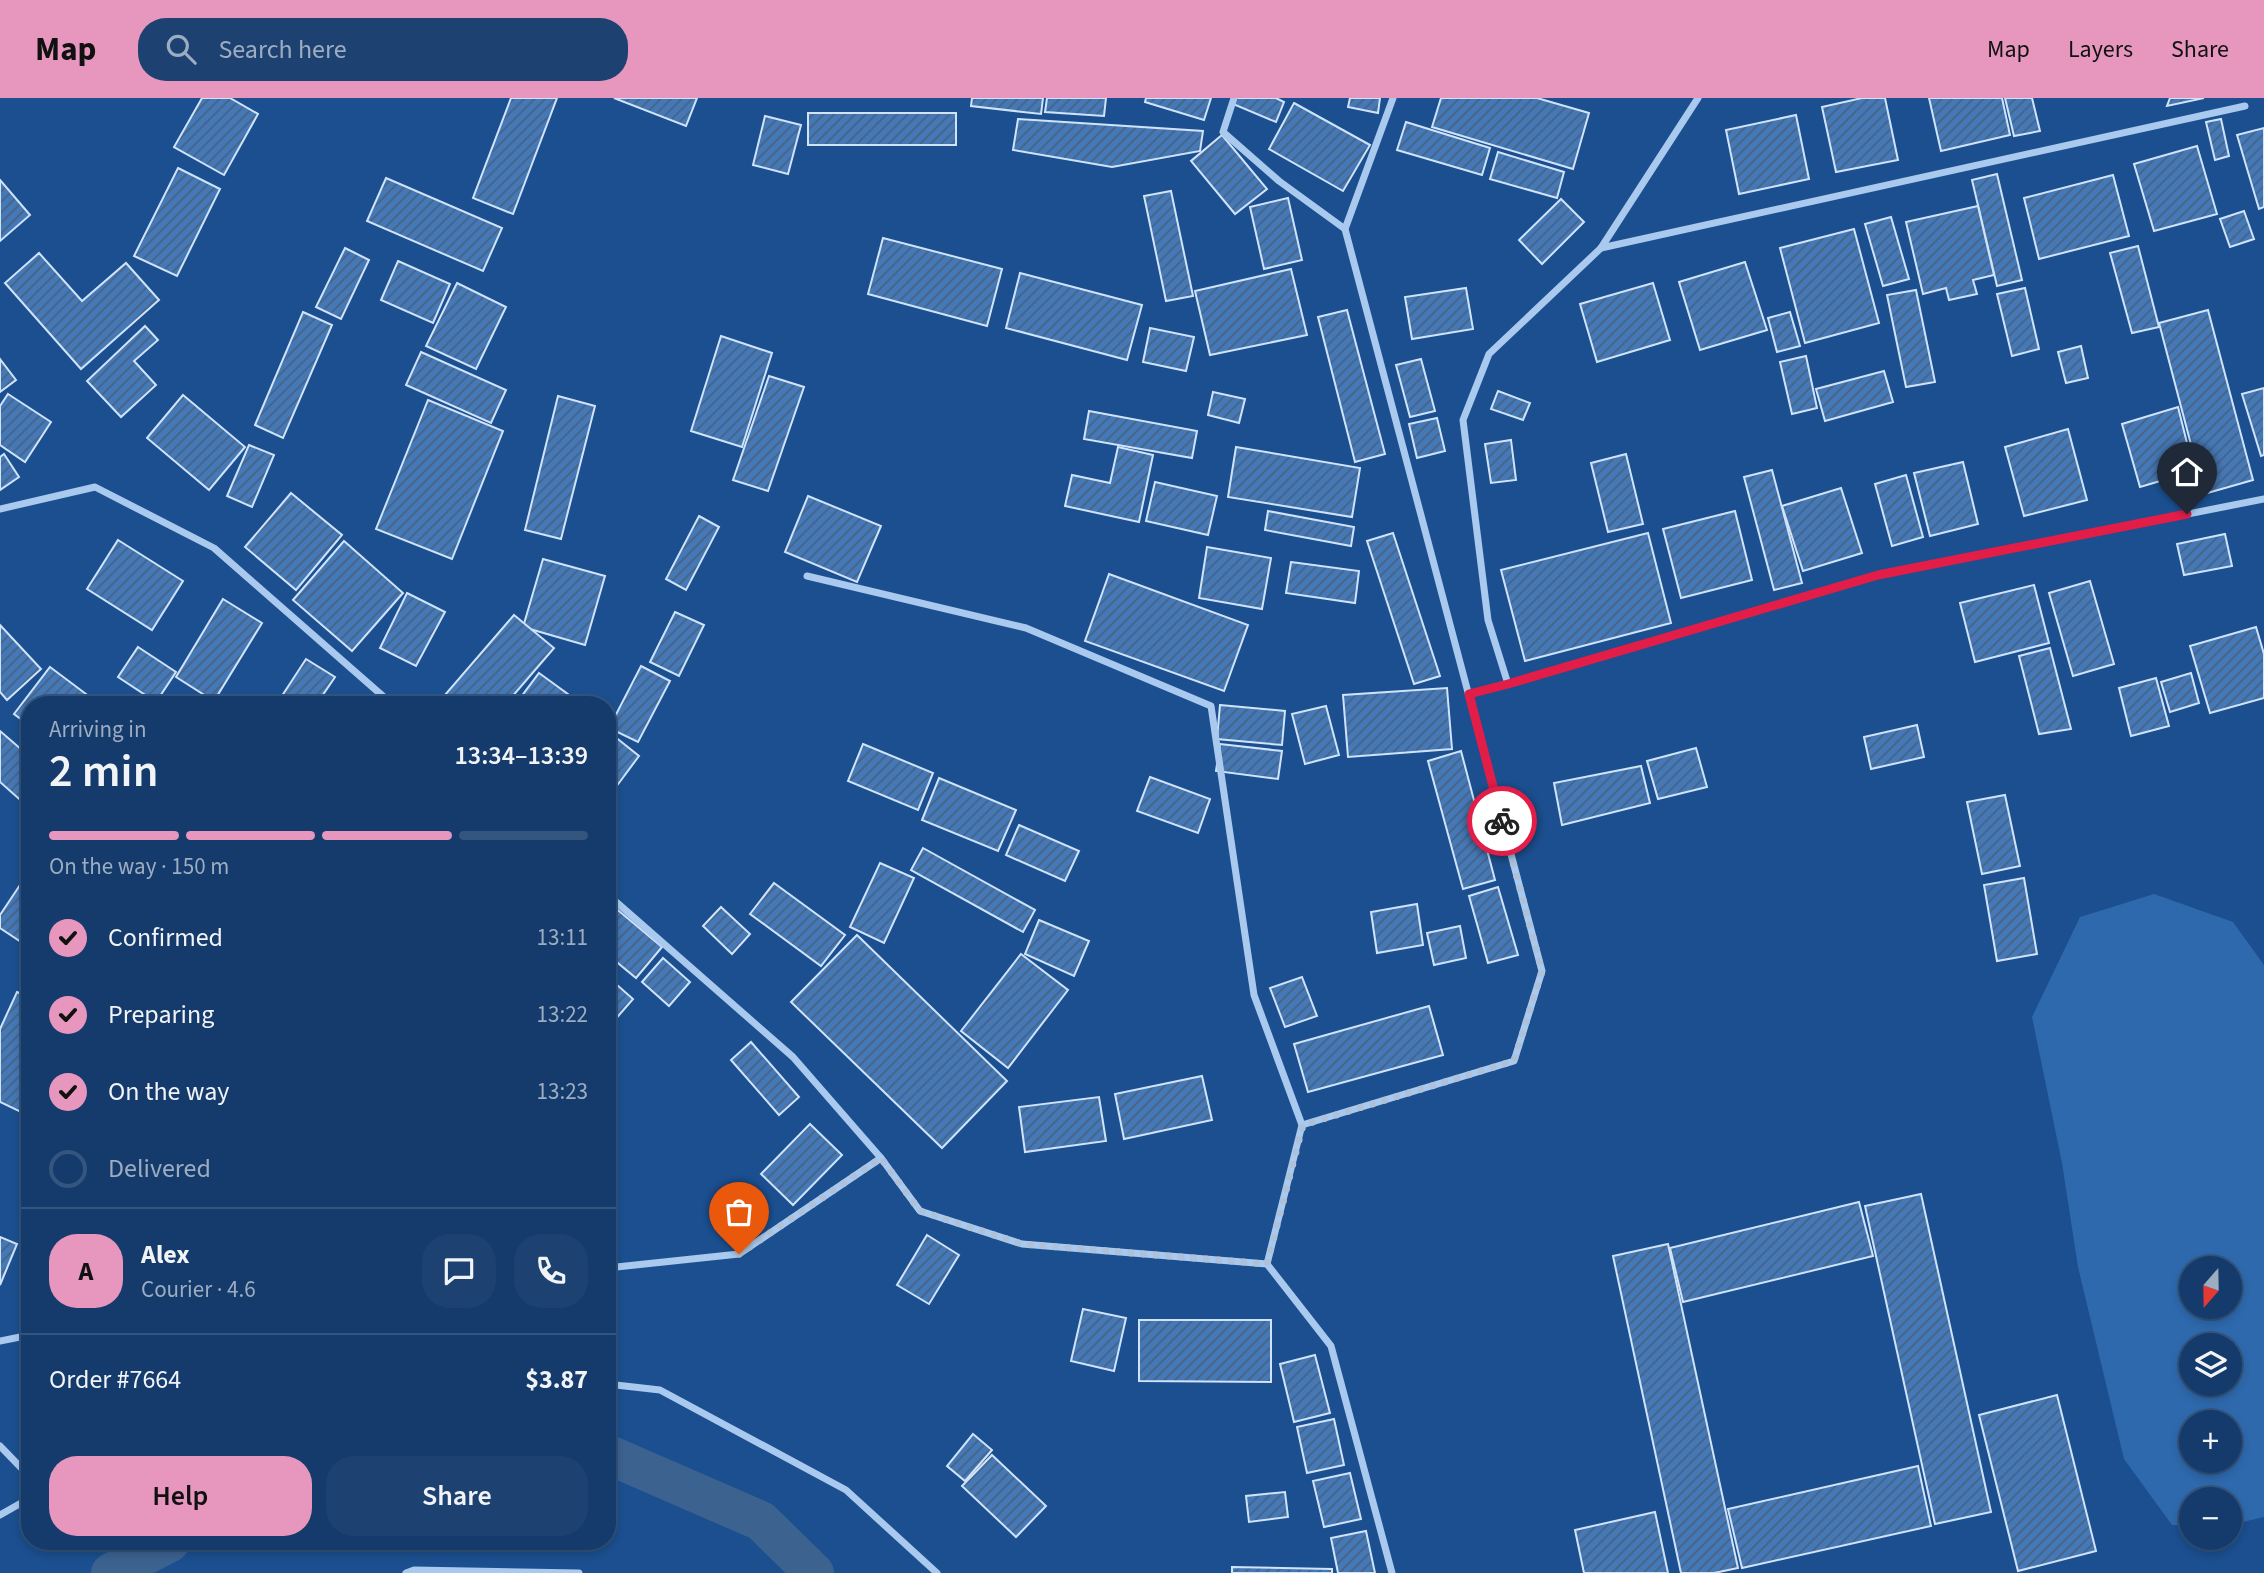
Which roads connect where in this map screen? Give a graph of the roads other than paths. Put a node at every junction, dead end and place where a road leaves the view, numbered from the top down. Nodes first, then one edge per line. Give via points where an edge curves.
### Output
1 (1234, 98) edge
2 (1393, 98) edge
3 (1698, 98) edge
4 (2245, 106) dead end
5 (1345, 229) junction
6 (1601, 248) junction
7 (2264, 499) edge
8 (0, 509) edge
9 (807, 576) dead end
10 (1508, 684) junction
11 (1469, 694) junction
12 (383, 696) edge
13 (616, 902) edge
14 (1303, 1125) junction
15 (881, 1158) junction
16 (1267, 1264) junction
17 (616, 1267) edge
18 (21, 1337) edge
19 (0, 1341) edge
20 (616, 1385) edge
21 (0, 1446) edge
22 (21, 1468) edge
23 (21, 1503) edge
24 (0, 1515) edge
25 (406, 1573) edge
26 (579, 1573) edge
27 (937, 1573) edge
28 (1392, 1573) edge

1 - 5 street via 1223,132 1279,181
2 - 5 street
3 - 6 street
4 - 6 street
5 - 11 street
6 - 10 street via 1489,354 1463,420 1488,620
7 - 10 street via 1878,575
8 - 12 street via 95,487 214,548
9 - 14 street via 1026,628 1211,706 1254,995
10 - 11 street
11 - 14 street via 1542,971 1514,1061
13 - 15 street via 793,1057
14 - 16 street
15 - 16 street via 920,1211 1022,1244
15 - 17 street via 739,1254
16 - 28 street via 1331,1346
18 - 19 street
20 - 27 street via 660,1390 846,1490
21 - 22 street
23 - 24 street
25 - 26 street

